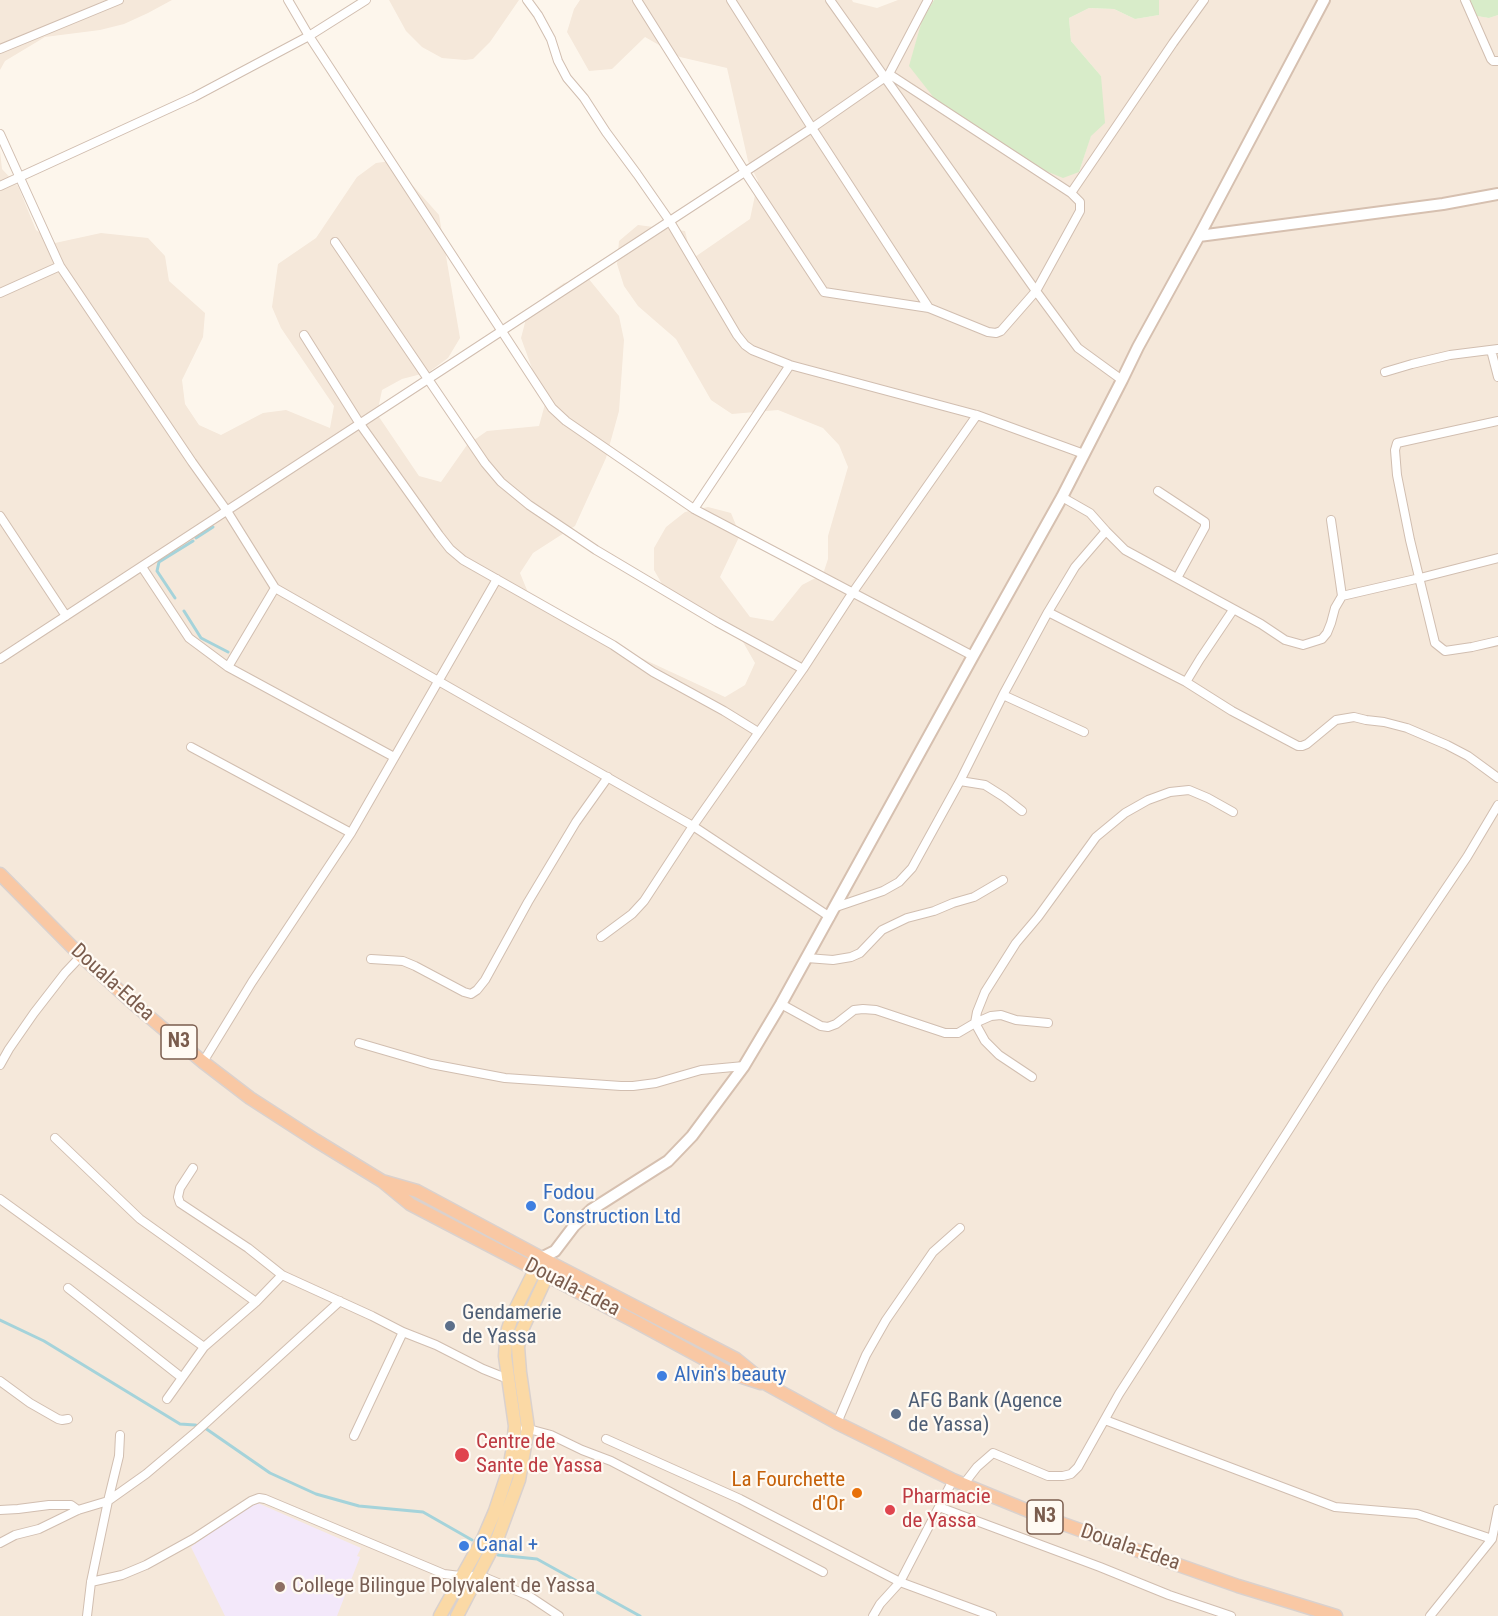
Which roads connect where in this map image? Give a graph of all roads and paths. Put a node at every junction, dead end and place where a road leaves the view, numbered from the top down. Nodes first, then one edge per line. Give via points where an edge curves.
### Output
1 (119, 0) edge
2 (288, 0) edge
3 (366, 0) edge
4 (527, 0) edge
5 (637, 0) edge
6 (731, 0) edge
7 (830, 0) edge
8 (928, 0) edge
9 (1204, 0) edge
10 (1324, 0) edge
11 (1465, 0) edge
12 (309, 36) junction
13 (0, 49) edge
14 (1498, 61) edge
15 (887, 76) junction
16 (812, 128) junction
17 (0, 134) edge
18 (745, 172) junction
19 (20, 177) junction
20 (0, 186) edge
21 (1071, 193) junction
22 (1498, 194) edge
23 (669, 220) junction
24 (1199, 236) junction
25 (335, 242) dead end
26 (60, 266) junction
27 (1036, 291) junction
28 (0, 293) edge
29 (928, 308) junction
30 (502, 331) junction
31 (304, 335) dead end
32 (1494, 350) edge
33 (790, 365) junction
34 (1385, 372) dead end
35 (1498, 377) edge
36 (429, 379) junction
37 (1122, 380) junction
38 (977, 415) junction
39 (1498, 421) edge
40 (360, 424) junction
41 (1084, 454) junction
42 (1158, 491) dead end
43 (1062, 497) junction
44 (694, 509) junction
45 (227, 510) junction
46 (0, 516) edge
47 (1331, 520) dead end
48 (1106, 531) junction
49 (1498, 558) edge
50 (142, 567) junction
51 (1177, 578) junction
52 (1420, 578) junction
53 (497, 579) junction
54 (275, 588) junction
55 (853, 592) junction
56 (1342, 596) junction
57 (1233, 610) junction
58 (1048, 612) junction
59 (66, 616) junction
60 (1498, 640) edge
61 (972, 656) junction
62 (0, 659) edge
63 (228, 668) junction
64 (802, 669) junction
65 (439, 680) junction
66 (1186, 682) junction
67 (1003, 695) junction
68 (758, 732) junction
69 (1084, 732) dead end
70 (191, 747) dead end
71 (394, 757) junction
72 (609, 777) junction
73 (1498, 778) edge
74 (960, 781) junction
75 (1498, 805) edge
76 (1022, 811) dead end
77 (1233, 812) dead end
78 (693, 826) junction
79 (351, 832) junction
80 (0, 874) edge
81 (1003, 880) dead end
82 (833, 912) junction
83 (601, 937) dead end
84 (81, 956) junction
85 (807, 958) junction
86 (371, 959) dead end
87 (781, 1004) junction
88 (975, 1023) junction
89 (1048, 1023) dead end
90 (0, 1042) edge
91 (359, 1043) dead end
92 (9, 1049) junction
93 (203, 1062) junction
94 (0, 1065) edge
95 (744, 1066) junction
96 (1032, 1077) dead end
97 (55, 1138) dead end
98 (193, 1168) dead end
99 (0, 1199) edge
100 (960, 1228) dead end
101 (555, 1251) junction
102 (538, 1264) junction
103 (553, 1264) junction
104 (282, 1275) junction
105 (547, 1276) junction
106 (68, 1288) dead end
107 (340, 1301) junction
108 (256, 1302) junction
109 (403, 1332) junction
110 (204, 1347) junction
111 (181, 1377) junction
112 (508, 1379) junction
113 (0, 1381) edge
114 (768, 1385) junction
115 (167, 1399) dead end
116 (68, 1419) dead end
117 (1105, 1420) junction
118 (837, 1423) junction
119 (521, 1427) junction
120 (120, 1435) dead end
121 (354, 1436) dead end
122 (606, 1439) dead end
123 (958, 1483) junction
124 (108, 1501) junction
125 (939, 1508) junction
126 (1498, 1509) edge
127 (0, 1510) edge
128 (78, 1510) junction
129 (1492, 1539) junction
130 (0, 1543) edge
131 (823, 1572) dead end
132 (479, 1575) junction
133 (463, 1577) junction
134 (92, 1582) junction
135 (900, 1582) junction
136 (1303, 1611) edge
137 (87, 1616) edge
138 (440, 1616) edge
139 (457, 1616) edge
140 (559, 1616) edge
141 (874, 1616) edge
142 (992, 1616) edge
143 (1231, 1616) edge
144 (1336, 1616) edge
145 (1430, 1616) edge

1 - 13 street
2 - 12 street
3 - 12 street
4 - 23 street via 547,31 567,78
5 - 18 street
6 - 16 street
7 - 15 street
8 - 15 street
9 - 21 street
10 - 24 main road
11 - 14 street via 1491,59
12 - 19 street via 194,97
12 - 30 street
15 - 16 street
15 - 21 street
15 - 27 street
16 - 18 street
16 - 29 street
17 - 19 street
18 - 23 street
18 - 29 street via 825,292
19 - 20 street
19 - 26 street
21 - 27 street via 1080,201 1080,211
22 - 24 main road
23 - 30 street
23 - 33 street via 745,345
24 - 37 main road
25 - 36 street
26 - 28 street
26 - 45 street
27 - 29 street via 996,333
27 - 37 street via 1078,348
30 - 36 street
30 - 44 street via 552,408 566,421
31 - 40 street
32 - 34 street
32 - 35 street
33 - 38 street
33 - 44 street
36 - 40 street
36 - 64 street via 485,463 529,505 596,550
37 - 41 main road
38 - 41 street
38 - 55 street
39 - 52 street via 1397,443 1397,475
40 - 45 street
40 - 53 street via 450,549
41 - 43 main road
42 - 51 street via 1205,522
43 - 48 street via 1090,513
43 - 61 main road
44 - 55 street
45 - 50 street
45 - 54 street
46 - 59 street
47 - 56 street
48 - 51 street via 1125,550
48 - 58 street via 1075,567
49 - 52 street
50 - 59 street
50 - 63 street via 189,638
51 - 57 street
52 - 56 street
52 - 60 street via 1436,643 1445,651
53 - 65 street
53 - 68 street
54 - 63 street
54 - 65 street
55 - 61 street
55 - 64 street
56 - 57 street via 1327,633 1322,639 1303,645 1285,640
57 - 66 street
58 - 66 street
58 - 67 street
59 - 62 street
61 - 82 main road
63 - 71 street
64 - 68 street
65 - 71 street
65 - 72 street
66 - 73 street via 1298,746 1307,744 1336,720 1354,717 1407,728 1468,756
67 - 69 street
67 - 74 street
68 - 78 street
70 - 79 street
71 - 79 street
72 - 78 street
72 - 86 street via 576,822 477,990 471,994 464,992 403,961
74 - 76 street via 985,786
74 - 82 street via 912,868 899,882
75 - 117 street
77 - 88 street via 1189,790 1170,792 1125,813 1096,837 1016,943 986,992
78 - 82 street
78 - 83 street via 644,901
79 - 93 street
80 - 84 highway, Douala-Edea / N3
81 - 85 street via 974,897 882,930 860,953 850,957
82 - 85 main road
84 - 92 street via 64,973
84 - 93 highway, Douala-Edea / N3
85 - 87 main road
87 - 88 street via 828,1028 863,1009 945,1034 958,1033
87 - 95 main road
88 - 89 street via 991,1016
88 - 96 street via 999,1055
90 - 92 street
91 - 95 street via 431,1064 505,1078 621,1086
92 - 94 street
93 - 102 highway, Douala-Edea / N3 via 250,1098 382,1181 417,1191
95 - 101 main road via 692,1136 668,1161 591,1210
97 - 108 street via 140,1219
98 - 104 street via 180,1188 180,1203
99 - 110 street
100 - 118 street via 933,1252 886,1320 866,1355
101 - 102 main road
101 - 103 main road
102 - 103 highway, Douala-Edea / N3
102 - 105 highway, Douala-Edea / N3
102 - 112 main road via 508,1329
103 - 105 main road
103 - 114 highway, Douala-Edea / N3 via 736,1359
104 - 107 street
104 - 108 street
105 - 114 highway, Douala-Edea / N3 via 730,1373
105 - 119 main road via 518,1347
106 - 111 street
107 - 109 street
107 - 124 street via 197,1431
108 - 110 street
109 - 112 street
109 - 121 street
110 - 111 street
111 - 115 street
112 - 119 main road
113 - 116 street via 58,1419
114 - 118 highway, Douala-Edea / N3
117 - 123 street via 1071,1474 1048,1476 993,1453
117 - 129 street via 1335,1507 1417,1514
118 - 123 highway, Douala-Edea / N3
119 - 131 street via 551,1435 611,1461
119 - 132 main road via 519,1480 498,1538
119 - 133 main road via 498,1503
120 - 124 street
122 - 135 street via 740,1499
123 - 125 street
123 - 136 highway, Douala-Edea / N3
124 - 128 street
124 - 134 street
125 - 135 street
125 - 143 street
126 - 129 street
127 - 128 street via 49,1505 70,1505
128 - 130 street
129 - 145 street
132 - 133 street
132 - 139 main road
132 - 140 street via 529,1596
133 - 134 street via 444,1574 259,1498 146,1565
133 - 138 main road
134 - 137 street
135 - 141 street
135 - 142 street
136 - 144 highway, Douala-Edea / N3

